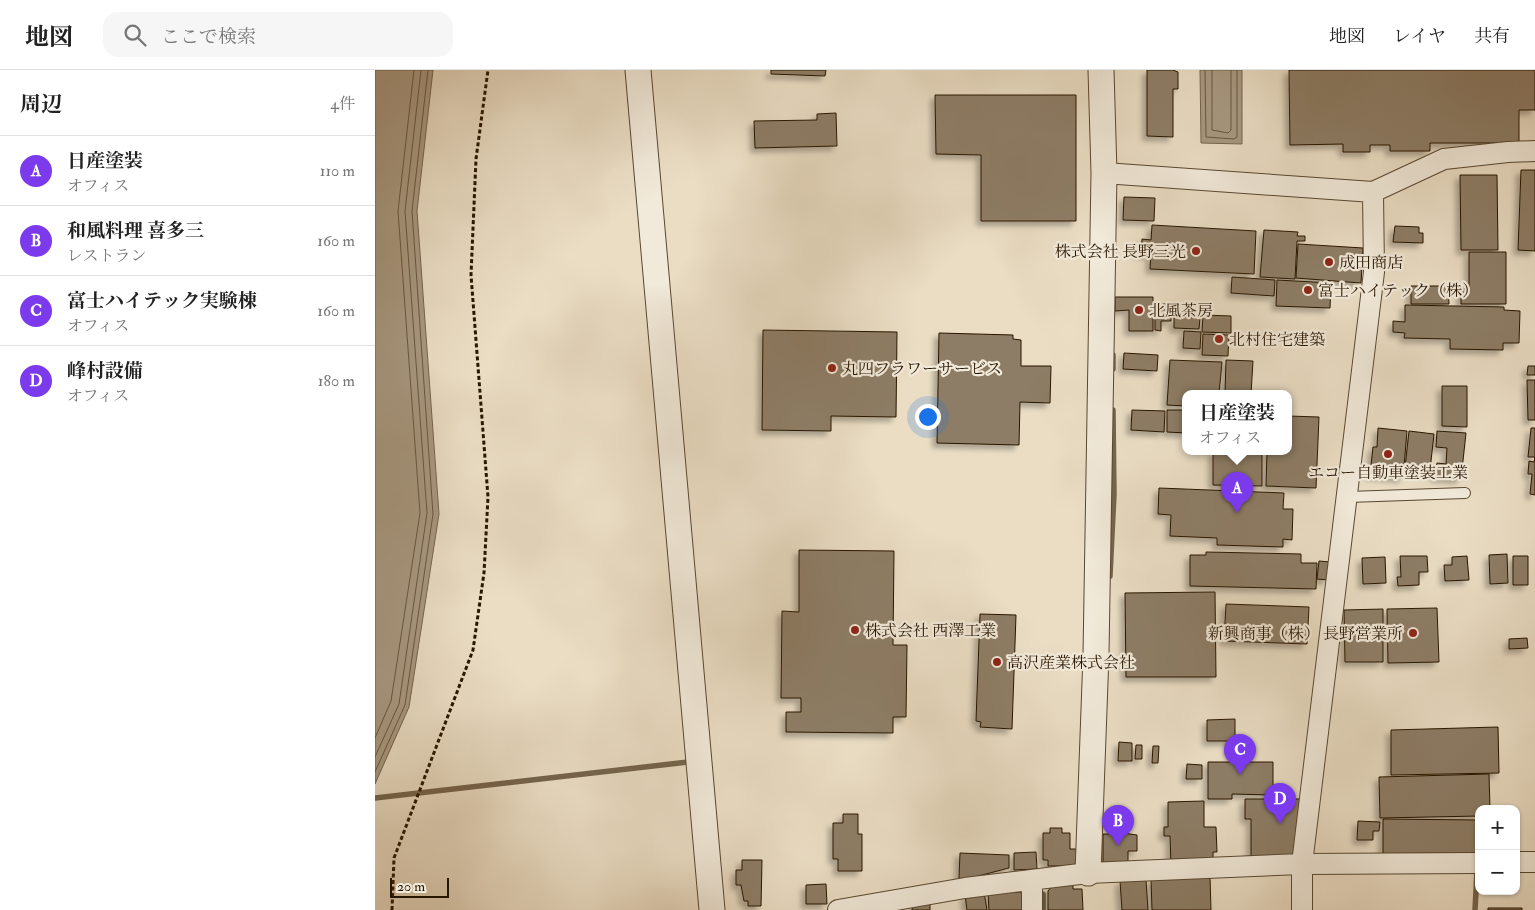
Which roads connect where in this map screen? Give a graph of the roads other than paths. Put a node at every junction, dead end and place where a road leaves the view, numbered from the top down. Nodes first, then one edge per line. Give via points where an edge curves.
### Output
1 (639, 70) edge
2 (1101, 70) edge
3 (1535, 151) edge
4 (1104, 173) junction
5 (1373, 192) junction
6 (1465, 493) dead end
7 (1348, 497) junction
8 (1520, 862) edge
9 (1535, 862) edge
10 (1475, 863) edge
11 (1302, 864) junction
12 (1089, 874) junction
13 (1032, 880) junction
14 (711, 910) edge
15 (838, 910) edge
16 (1032, 910) edge
17 (1302, 910) edge

1 - 14 street
2 - 4 street
3 - 5 street via 1444,159
4 - 5 street
4 - 12 street
5 - 7 street via 1374,272
6 - 7 lane
7 - 11 street
8 - 9 street
10 - 11 street
11 - 12 street
11 - 17 street
12 - 13 street
13 - 15 street
13 - 16 street

